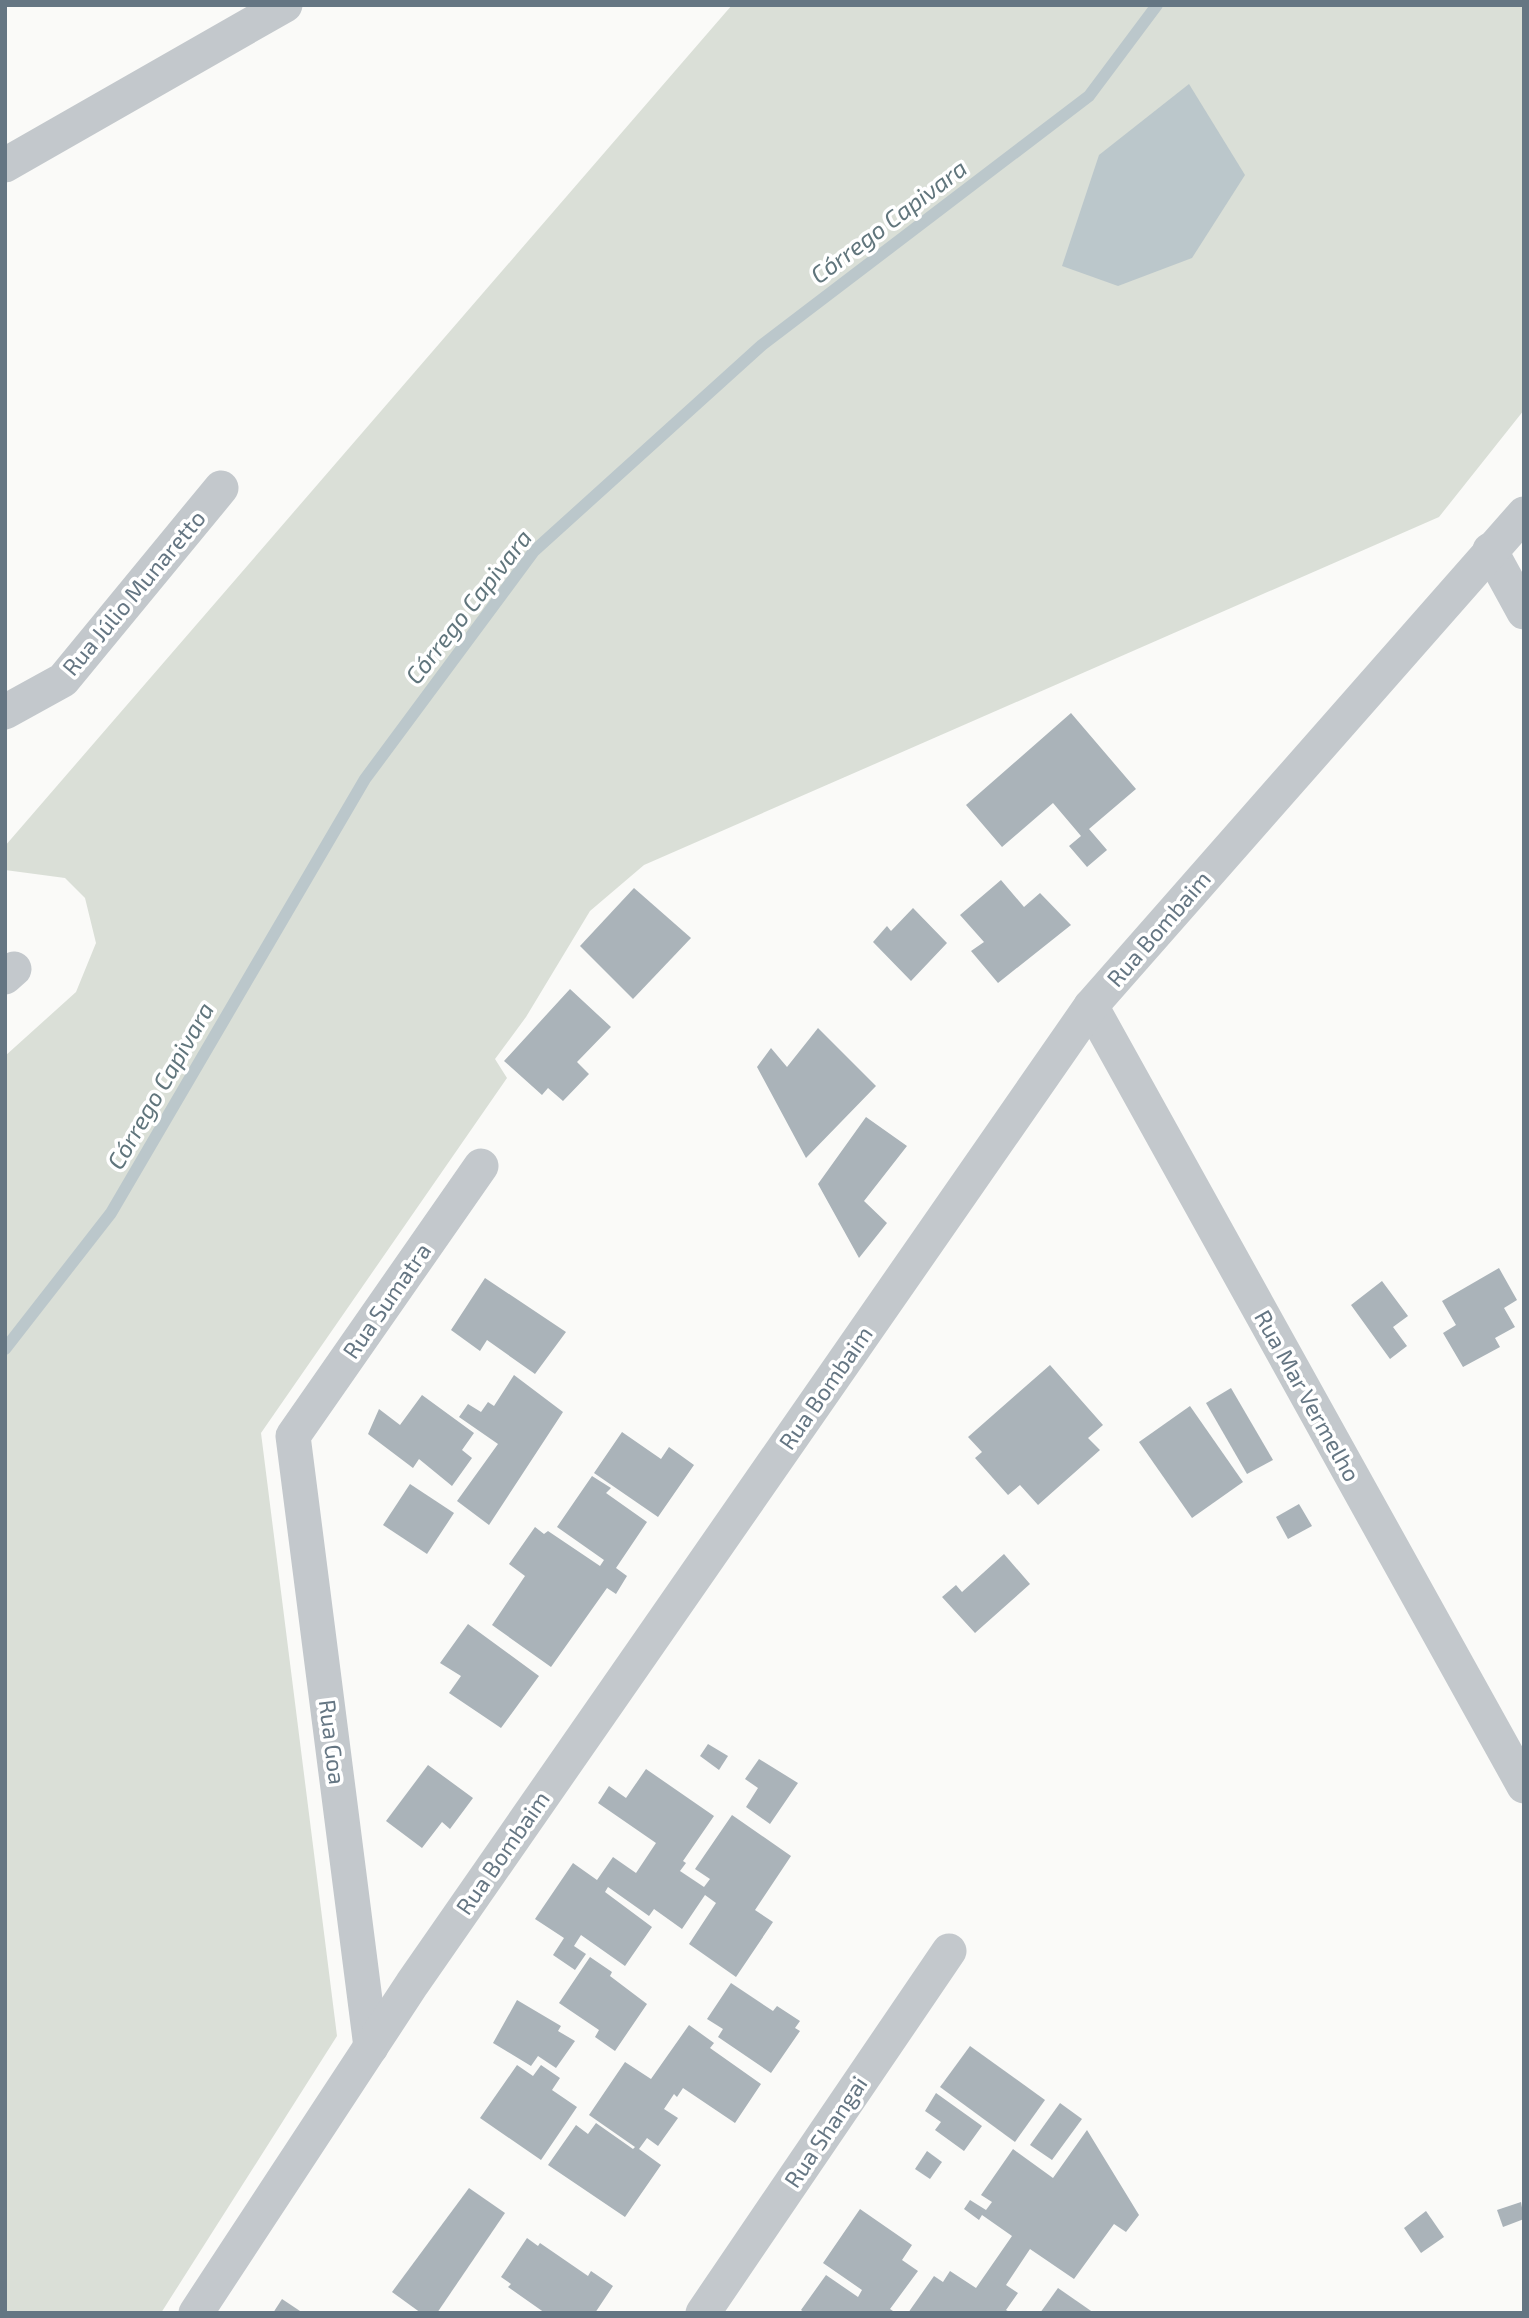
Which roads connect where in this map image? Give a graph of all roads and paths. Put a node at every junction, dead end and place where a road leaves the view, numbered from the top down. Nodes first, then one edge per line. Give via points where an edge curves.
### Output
1 (285, 5) edge
2 (5, 165) edge
3 (220, 488) dead end
4 (1524, 514) edge
5 (1490, 550) junction
6 (1524, 612) edge
7 (5, 712) edge
8 (1091, 1006) junction
9 (481, 1166) dead end
10 (293, 1436) joint
11 (1524, 1786) edge
12 (949, 1951) dead end
13 (371, 2047) junction
14 (197, 2313) edge
15 (703, 2313) edge

1 - 2 street
3 - 7 street, Rua Júlio Munaretto via 63,680
4 - 5 street, Rua Bombaim
5 - 6 street
5 - 8 street, Rua Bombaim
8 - 11 street, Rua Mar Vermelho
8 - 13 street, Rua Bombaim
9 - 10 street, Rua Sumatra
10 - 13 street, Rua Goa
12 - 15 street, Rua Shangai
13 - 14 street, Rua Bombaim

